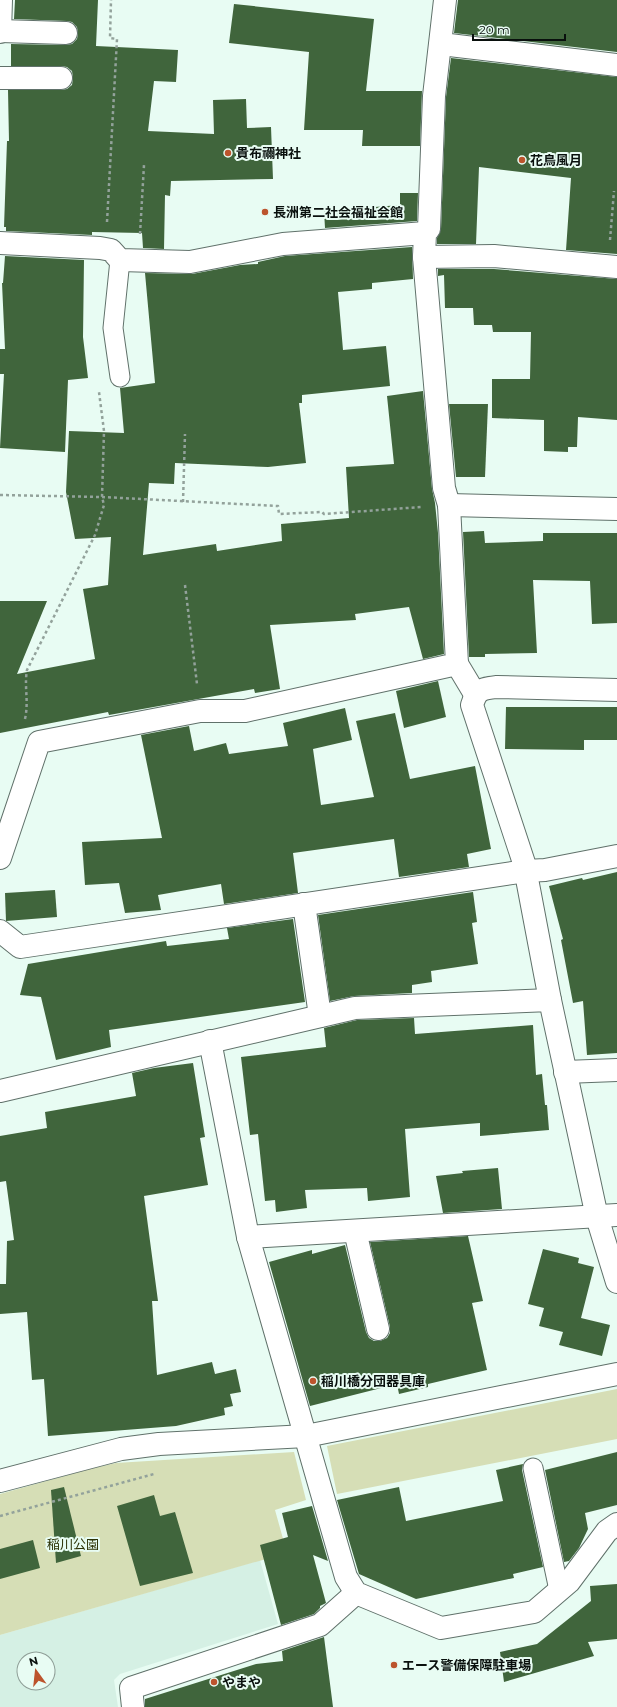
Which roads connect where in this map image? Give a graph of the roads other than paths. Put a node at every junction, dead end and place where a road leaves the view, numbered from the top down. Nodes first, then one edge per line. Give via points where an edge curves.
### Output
1 (1, 0) edge
2 (445, 0) edge
3 (0, 32) edge
4 (66, 33) dead end
5 (441, 44) junction
6 (617, 66) edge
7 (0, 78) edge
8 (61, 78) dead end
9 (425, 233) junction
10 (0, 243) edge
11 (424, 257) junction
12 (129, 261) junction
13 (613, 267) edge
14 (120, 377) dead end
15 (449, 505) junction
16 (617, 509) edge
17 (457, 664) junction
18 (617, 690) edge
19 (475, 694) junction
20 (617, 856) edge
21 (0, 858) edge
22 (526, 871) junction
23 (304, 904) junction
24 (0, 931) edge
25 (550, 1000) junction
26 (320, 1016) junction
27 (210, 1041) junction
28 (617, 1070) edge
29 (565, 1072) junction
30 (0, 1091) edge
31 (607, 1216) edge
32 (355, 1231) junction
33 (248, 1237) junction
34 (617, 1282) edge
35 (378, 1329) dead end
36 (617, 1374) edge
37 (306, 1436) junction
38 (533, 1468) dead end
39 (0, 1481) edge
40 (617, 1524) edge
41 (559, 1590) junction
42 (356, 1593) junction
43 (133, 1707) edge

1 - 3 street
2 - 5 street
3 - 4 street
5 - 6 street
5 - 9 street via 434,96 430,228
7 - 8 street
9 - 11 street
9 - 12 street via 283,244 190,262
10 - 12 street via 100,248 111,250
11 - 13 street via 494,256
11 - 15 street via 444,488
12 - 14 lane via 113,328
15 - 16 street
15 - 17 street
17 - 19 street
17 - 21 street via 245,711 200,711 40,742
18 - 19 street via 497,687 483,689
19 - 22 street via 472,705 474,712
20 - 22 street via 545,870
22 - 23 street
22 - 25 street
23 - 24 street via 20,947
23 - 26 street
25 - 26 street via 355,1008
25 - 29 street
26 - 27 street
27 - 30 street
27 - 33 street
28 - 29 street
29 - 31 street
31 - 32 street
31 - 34 street
32 - 33 street
32 - 35 street
33 - 37 street
36 - 37 street
37 - 39 street via 121,1449
37 - 42 street via 346,1578
38 - 41 lane
40 - 41 street via 607,1531 569,1582
41 - 42 street via 534,1612 441,1628
42 - 43 street via 320,1625 131,1688

